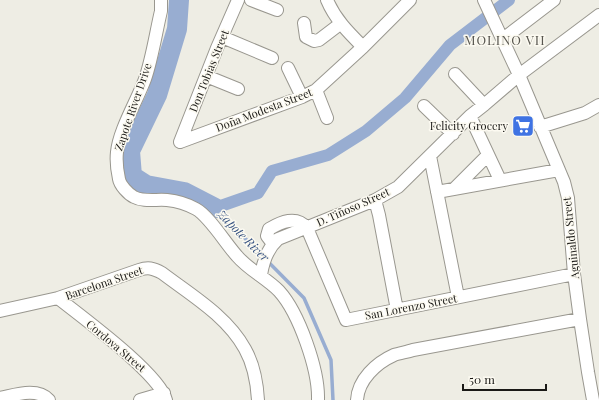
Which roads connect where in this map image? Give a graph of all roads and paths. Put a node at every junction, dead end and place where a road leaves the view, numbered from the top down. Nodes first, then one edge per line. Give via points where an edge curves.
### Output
1 (161, 0) edge
2 (238, 0) edge
3 (251, 0) edge
4 (327, 0) edge
5 (554, 0) edge
6 (406, 1) edge
7 (485, 1) edge
8 (276, 10) dead end
9 (599, 15) edge
10 (304, 23) dead end
11 (340, 24) junction
12 (501, 35) junction
13 (222, 37) junction
14 (362, 47) junction
15 (272, 58) dead end
16 (288, 68) dead end
17 (455, 74) dead end
18 (519, 75) junction
19 (206, 76) junction
20 (238, 89) dead end
21 (316, 90) junction
22 (302, 97) junction
23 (484, 104) junction
24 (599, 105) edge
25 (424, 106) dead end
26 (470, 116) junction
27 (327, 118) dead end
28 (540, 127) junction
29 (453, 134) junction
30 (180, 142) joint
31 (488, 155) junction
32 (430, 156) junction
33 (558, 170) junction
34 (500, 180) junction
35 (454, 189) junction
36 (437, 192) junction
37 (375, 200) junction
38 (307, 228) junction
39 (262, 270) junction
40 (574, 274) junction
41 (458, 297) junction
42 (58, 298) junction
43 (397, 310) junction
44 (0, 311) edge
45 (580, 319) junction
46 (165, 397) edge
47 (0, 398) edge
48 (49, 400) edge
49 (140, 400) edge
50 (258, 400) edge
51 (318, 400) edge
52 (357, 400) edge
53 (594, 400) edge

1 - 39 street, Zapote River Drive via 161,11 146,77 117,151 119,181 134,198 172,201 197,209 208,218 244,264
2 - 13 street, Don Tobias Street
3 - 8 street
4 - 11 street
5 - 12 street
6 - 14 street, Doña Modesta Street
7 - 12 street, Aguinaldo Street
9 - 18 street, D. Tiñoso Street
10 - 11 street via 306,37 314,41
11 - 14 street
12 - 18 street, Aguinaldo Street
13 - 15 street
13 - 19 street, Don Tobias Street
14 - 21 street, Doña Modesta Street
16 - 22 street
17 - 23 street
18 - 23 street, D. Tiñoso Street
18 - 28 street, Aguinaldo Street
19 - 20 street
19 - 30 street, Don Tobias Street
21 - 22 street, Doña Modesta Street
21 - 27 street
22 - 30 street, Doña Modesta Street
23 - 26 street, D. Tiñoso Street
24 - 28 street via 585,113
25 - 29 street
26 - 29 street, D. Tiñoso Street
26 - 31 street
28 - 33 street, Aguinaldo Street
29 - 32 street, D. Tiñoso Street
31 - 34 street
31 - 35 street
32 - 36 street
32 - 37 street, D. Tiñoso Street via 398,187
33 - 34 street
33 - 40 street, Aguinaldo Street via 568,198
34 - 35 street
35 - 36 street
36 - 41 street
37 - 38 street, D. Tiñoso Street
37 - 43 street
38 - 39 street, D. Tiñoso Street via 278,239 271,247
38 - 43 street, San Lorenzo Street via 346,320
39 - 51 street, Zapote River Drive via 295,314 311,355 316,374
40 - 41 street, San Lorenzo Street
40 - 45 street, Aguinaldo Street
41 - 43 street, San Lorenzo Street
42 - 44 street, Barcelona Street
42 - 46 street, Cordova Street via 155,380
42 - 50 street, Barcelona Street via 146,268 154,268 210,309 238,338 252,365
45 - 52 street via 394,355 377,364 365,378 357,394
45 - 53 street, Aguinaldo Street
46 - 49 street
47 - 48 street via 32,393 40,394

